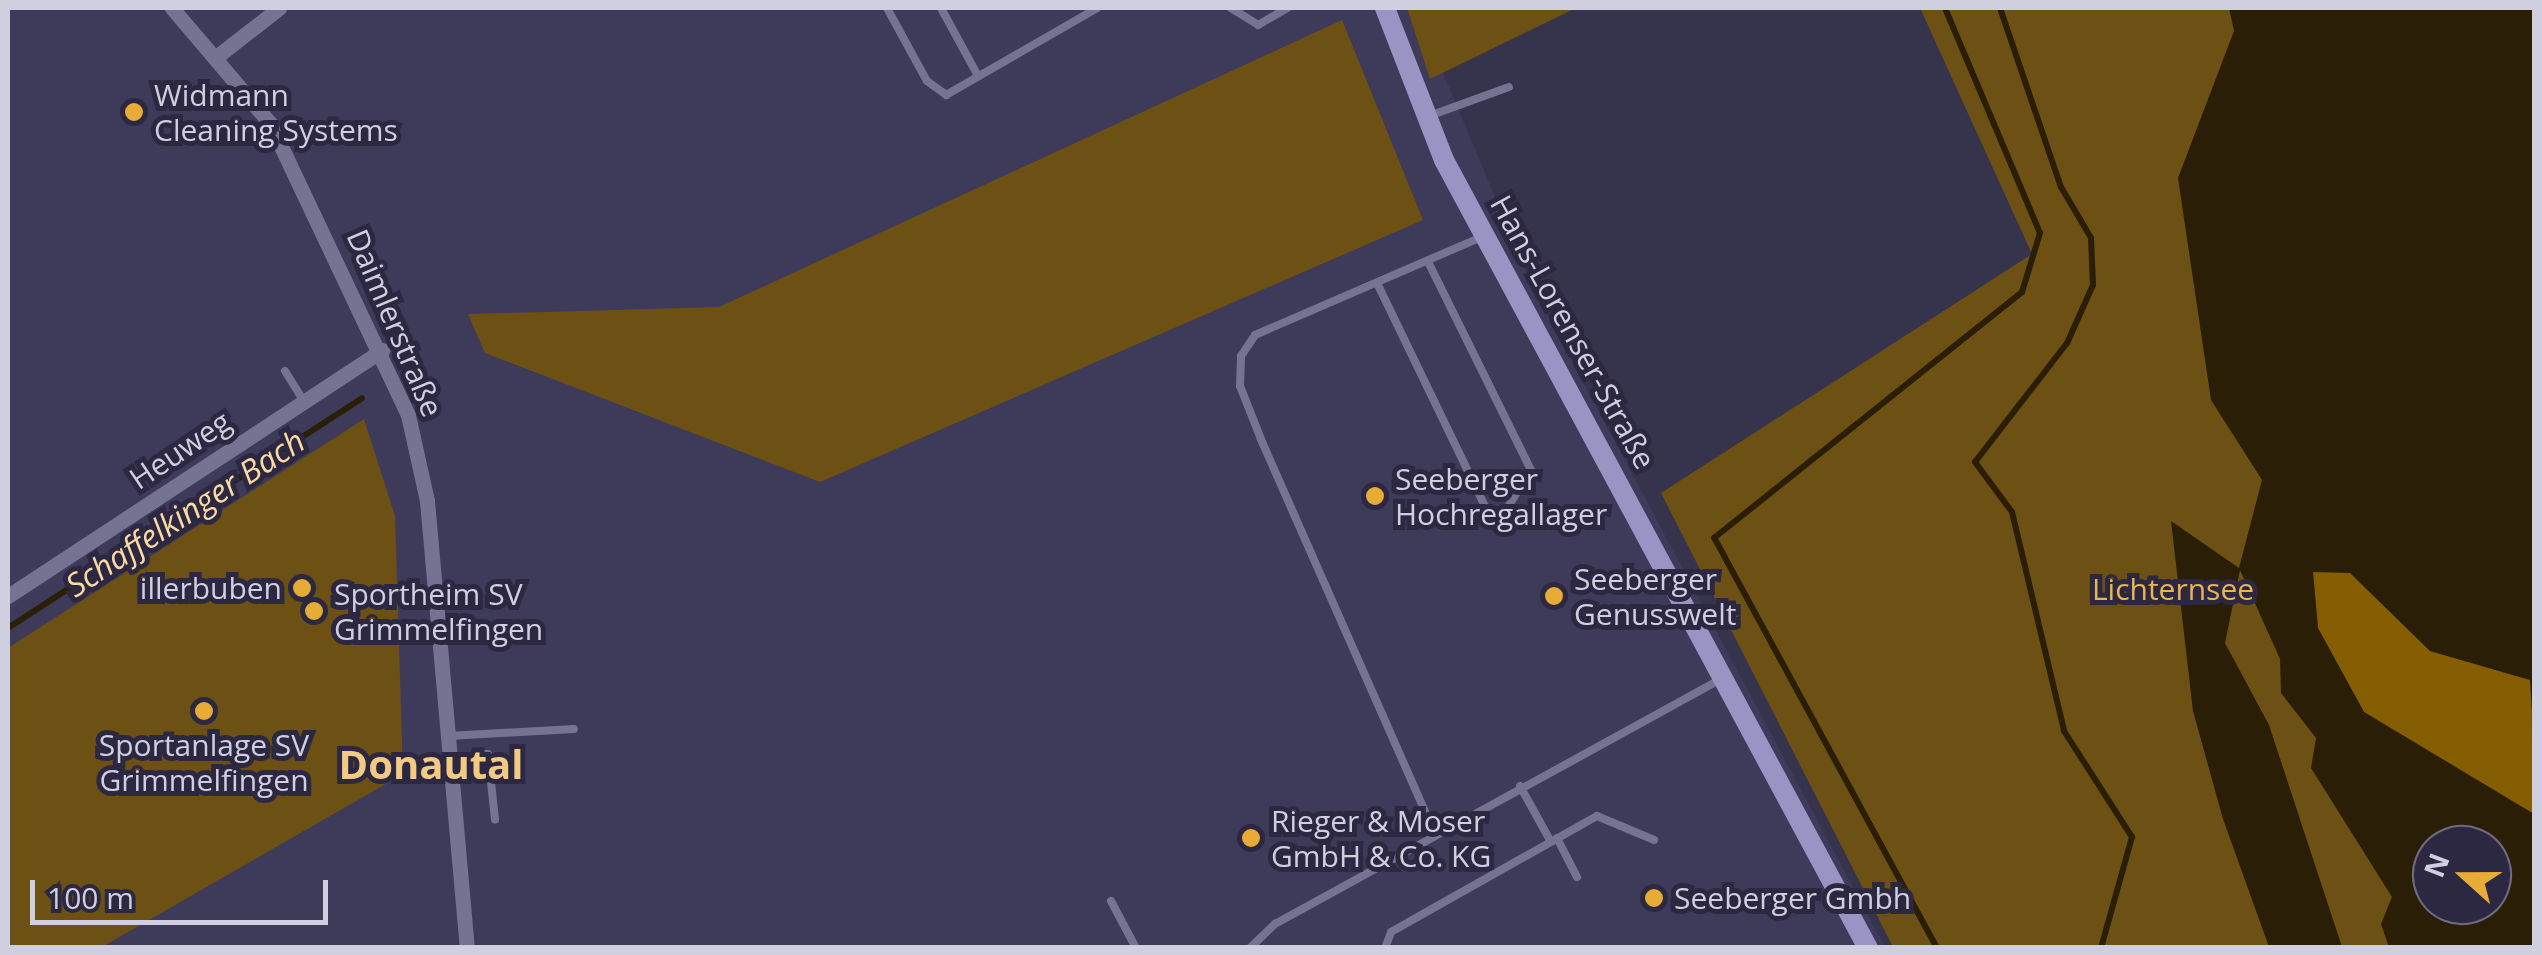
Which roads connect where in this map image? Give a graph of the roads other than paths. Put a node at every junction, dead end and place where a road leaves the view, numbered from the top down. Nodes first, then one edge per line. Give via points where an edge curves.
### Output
1 (172, 8) edge
2 (280, 8) edge
3 (887, 8) edge
4 (940, 8) edge
5 (1098, 8) edge
6 (1231, 8) edge
7 (1287, 8) edge
8 (1385, 8) edge
9 (220, 54) junction
10 (978, 76) junction
11 (1509, 87) dead end
12 (1425, 118) junction
13 (1485, 235) junction
14 (1428, 262) junction
15 (1378, 285) junction
16 (382, 350) junction
17 (284, 371) dead end
18 (302, 400) junction
19 (8, 596) edge
20 (1727, 676) junction
21 (574, 729) dead end
22 (448, 736) junction
23 (450, 758) junction
24 (1520, 786) junction
25 (495, 820) dead end
26 (1434, 834) junction
27 (1554, 840) junction
28 (1654, 840) dead end
29 (1578, 878) dead end
30 (1111, 902) dead end
31 (467, 948) edge
32 (1136, 948) edge
33 (1250, 948) edge
34 (1385, 948) edge
35 (1868, 948) edge

1 - 9 street, Daimlerstraße
2 - 9 street
3 - 10 lane via 934,91 946,94
4 - 10 lane
5 - 10 lane
6 - 7 lane via 1258,25
8 - 12 street, Hans-Lorenser-Straße
9 - 16 street, Daimlerstraße via 294,166
11 - 12 lane
12 - 13 street, Hans-Lorenser-Straße
13 - 14 lane
13 - 20 street, Hans-Lorenser-Straße
14 - 15 lane
14 - 15 lane via 1531,470 1506,510 1490,517
15 - 26 lane via 1255,335 1241,356 1240,386
16 - 18 street, Heuweg
16 - 22 street, Daimlerstraße via 428,501
17 - 18 lane
18 - 19 street, Heuweg
20 - 24 lane
20 - 35 street, Hans-Lorenser-Straße
21 - 22 lane
22 - 23 street, Daimlerstraße
23 - 25 lane via 488,754
23 - 31 street, Daimlerstraße
24 - 26 lane
24 - 27 lane
26 - 33 lane via 1275,924
27 - 28 lane via 1597,816
27 - 29 lane
27 - 34 lane via 1391,932
30 - 32 lane

